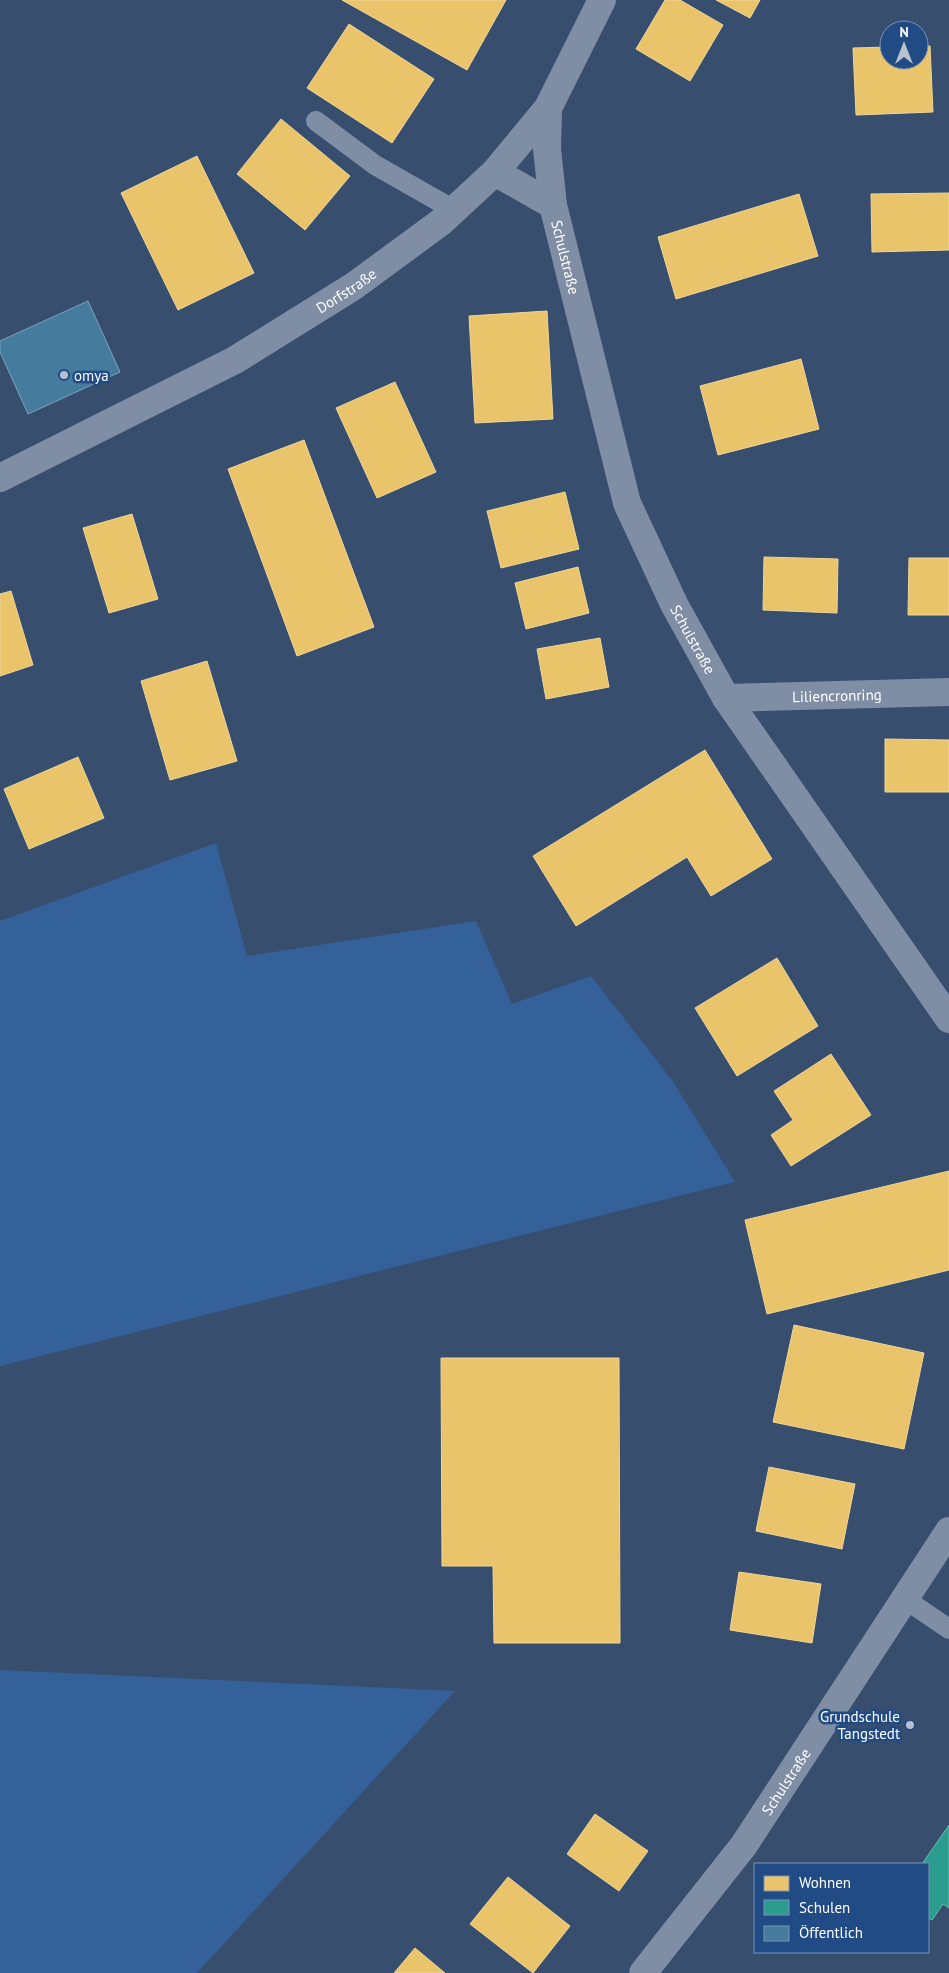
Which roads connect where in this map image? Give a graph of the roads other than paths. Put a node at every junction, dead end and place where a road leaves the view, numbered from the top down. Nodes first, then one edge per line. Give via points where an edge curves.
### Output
1 (602, 0) edge
2 (548, 108) junction
3 (316, 121) dead end
4 (495, 172) junction
5 (553, 205) junction
6 (454, 210) junction
7 (0, 478) edge
8 (949, 692) edge
9 (726, 698) junction
10 (949, 1019) edge
11 (949, 1531) edge
12 (905, 1599) junction
13 (949, 1628) edge
14 (643, 1973) edge

1 - 2 street, Dorfstraße
2 - 4 street, Dorfstraße
2 - 5 street, Schulstraße via 547,149
3 - 6 lane via 375,165
4 - 5 street, Schulstraße
4 - 6 street, Dorfstraße
5 - 9 street, Schulstraße via 627,503 674,604
6 - 7 street, Dorfstraße via 354,286 235,360
8 - 9 street, Liliencronring
9 - 10 street, Schulstraße
11 - 12 street, Schulstraße
12 - 13 lane
12 - 14 street, Schulstraße via 744,1844

